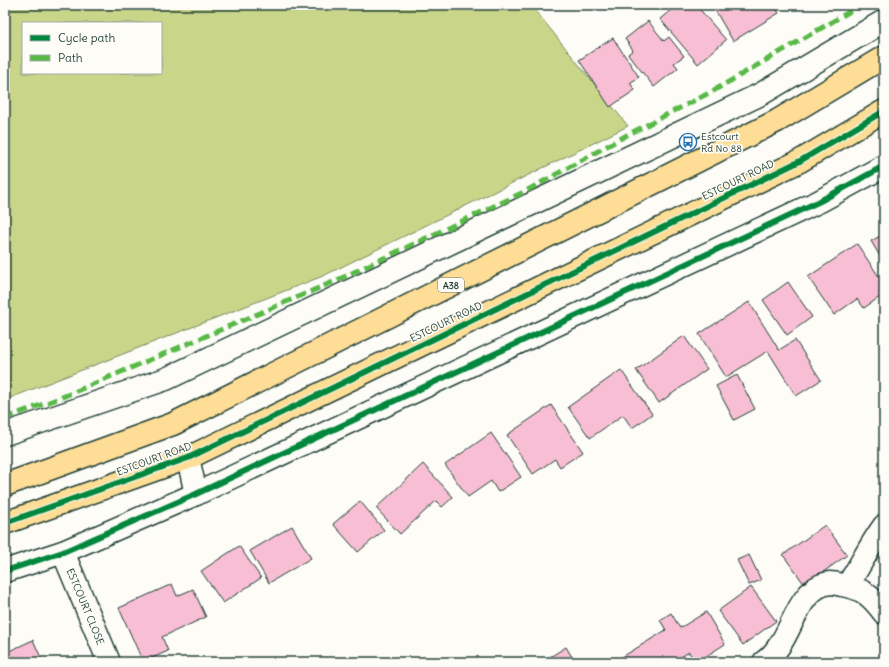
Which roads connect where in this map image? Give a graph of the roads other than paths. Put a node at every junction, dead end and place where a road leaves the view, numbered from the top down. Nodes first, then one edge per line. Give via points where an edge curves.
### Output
1 (884, 21) edge
2 (884, 57) edge
3 (884, 111) edge
4 (884, 166) edge
5 (5, 434) edge
6 (188, 458) junction
7 (5, 485) edge
8 (196, 494) junction
9 (5, 523) edge
10 (884, 526) edge
11 (63, 552) junction
12 (5, 571) edge
13 (848, 586) junction
14 (884, 613) edge
15 (109, 662) edge
16 (764, 662) edge

1 - 5 street via 761,94 166,379
2 - 7 main road, A38 via 777,121 173,424
3 - 6 main road, ESTCOURT ROAD via 800,161
4 - 8 street via 813,204
6 - 8 street, ESTCOURT ROAD
6 - 9 main road, ESTCOURT ROAD
8 - 11 street
10 - 13 street
11 - 12 street
11 - 15 street, ESTCOURT CLOSE
13 - 14 street via 861,589
13 - 16 street via 830,583 810,593 780,646

